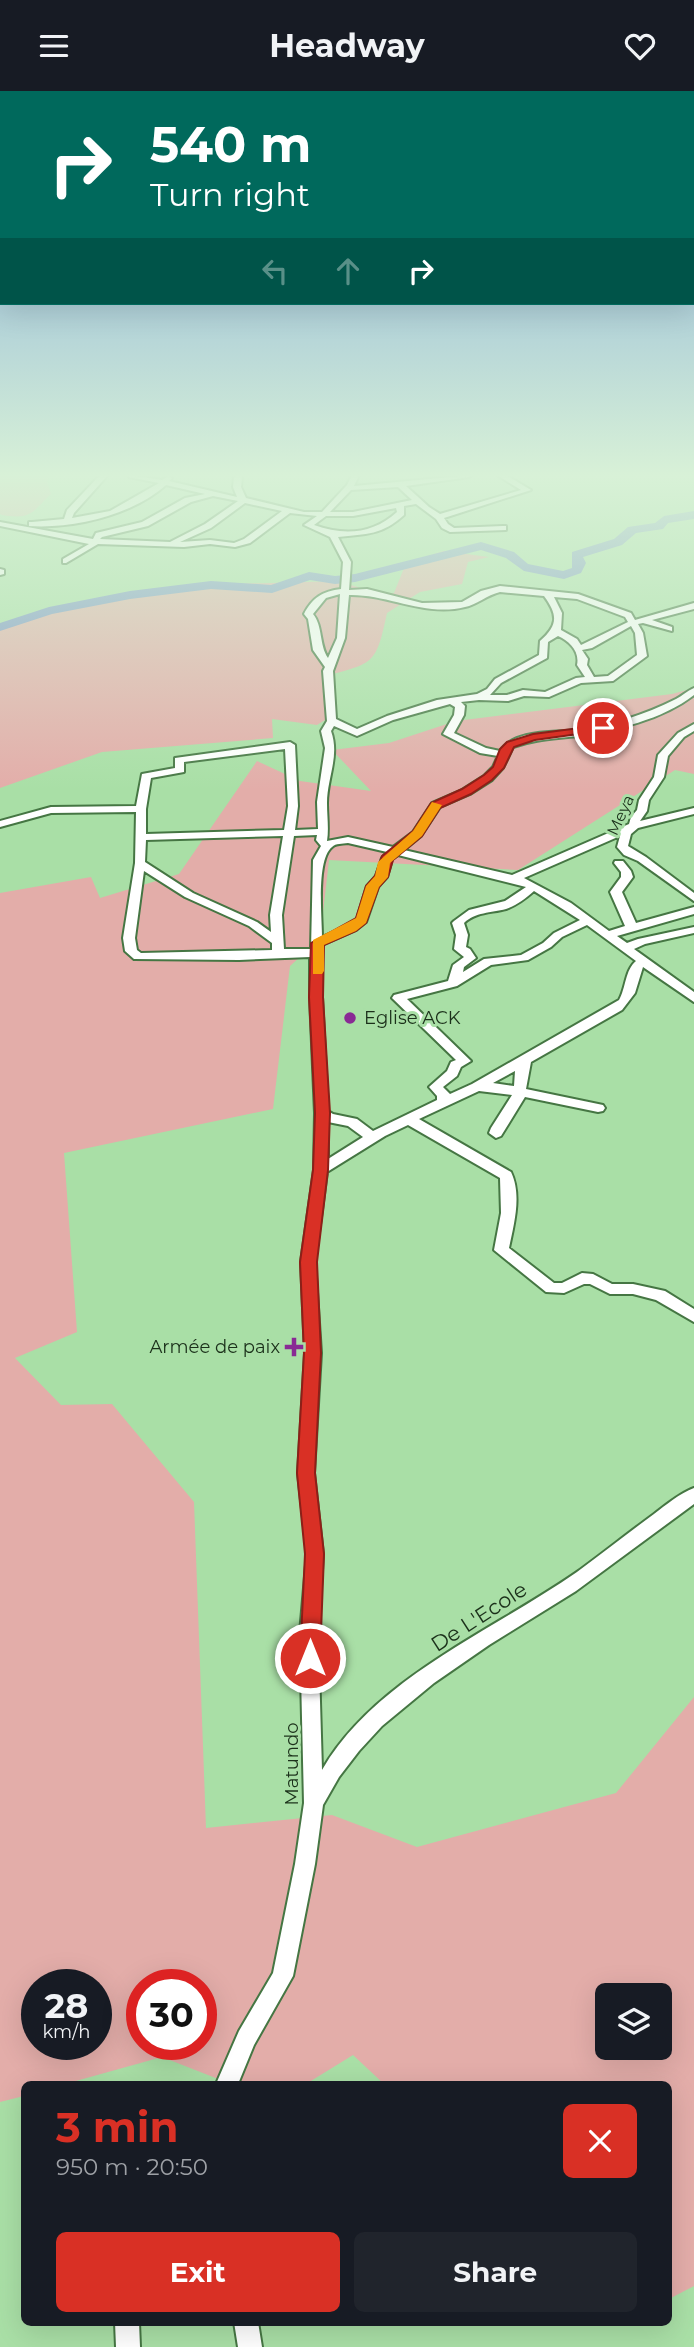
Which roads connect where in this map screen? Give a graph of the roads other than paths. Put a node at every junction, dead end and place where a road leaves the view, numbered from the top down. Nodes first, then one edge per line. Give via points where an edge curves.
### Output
1 (344, 580) edge
2 (345, 592) junction
3 (547, 594) junction
4 (578, 597) junction
5 (694, 606) edge
6 (559, 609) junction
7 (635, 619) junction
8 (669, 629) dead end
9 (556, 631) junction
10 (579, 648) junction
11 (330, 667) junction
12 (591, 680) junction
13 (694, 691) edge
14 (479, 697) junction
15 (453, 701) junction
16 (332, 721) junction
17 (694, 727) edge
18 (357, 733) junction
19 (327, 734) junction
20 (503, 754) junction
21 (141, 809) junction
22 (694, 811) edge
23 (0, 824) edge
24 (634, 826) junction
25 (290, 831) junction
26 (141, 837) junction
27 (325, 837) junction
28 (397, 850) junction
29 (140, 863) junction
30 (619, 863) dead end
31 (515, 879) junction
32 (534, 886) junction
33 (694, 898) edge
34 (694, 910) edge
35 (587, 921) junction
36 (631, 927) junction
37 (694, 930) edge
38 (607, 935) junction
39 (277, 947) junction
40 (318, 948) junction
41 (626, 948) junction
42 (644, 961) junction
43 (453, 983) junction
44 (694, 998) edge
45 (525, 1062) junction
46 (477, 1087) junction
47 (519, 1091) junction
48 (444, 1102) junction
49 (598, 1108) dead end
50 (322, 1113) junction
51 (408, 1119) junction
52 (496, 1133) dead end
53 (373, 1138) junction
54 (321, 1170) junction
55 (694, 1316) edge
56 (694, 1495) edge
57 (314, 1803) junction
58 (228, 2081) edge
59 (127, 2326) edge
60 (247, 2326) edge
61 (128, 2347) edge
62 (250, 2347) edge

1 - 2 street
2 - 3 street via 367,592 422,606 464,605 500,589
2 - 11 street via 341,638
2 - 11 street via 329,593 316,601 308,614 318,650
3 - 4 street
3 - 6 street
4 - 6 street
4 - 7 street
5 - 7 street
6 - 9 street
7 - 8 street
7 - 10 street
7 - 12 street via 640,659 612,678
9 - 10 street
9 - 14 street via 544,641 541,658
10 - 12 street
11 - 16 street
12 - 14 street via 579,680 546,695
13 - 20 street via 631,722 523,739
14 - 15 street
15 - 18 street via 414,710
15 - 20 street via 460,712 448,734 484,751
16 - 18 street
16 - 19 street
17 - 24 street, Meya via 660,760 659,777
18 - 19 street
19 - 27 street, Matundo via 330,773 322,804
20 - 28 street via 488,778 436,805 417,834
21 - 23 street via 51,810
21 - 25 street via 145,778 180,769 179,760 290,745
21 - 26 street
22 - 24 street
24 - 31 street
24 - 33 street, Meya via 626,833 624,850
25 - 26 street
25 - 27 street
25 - 39 street via 279,891
26 - 29 street
27 - 28 street
27 - 40 street, Matundo via 318,860
28 - 31 street
28 - 40 street via 384,862 362,920
29 - 39 street via 189,895 253,924
29 - 39 street via 129,939 131,951 138,957 239,956
30 - 36 street via 626,877 616,892 617,899
31 - 32 street
32 - 35 street
32 - 43 street via 506,905 460,919 460,949 470,958 459,965
34 - 36 street
35 - 38 street
35 - 43 street via 524,958 488,961
36 - 38 street
37 - 41 street via 642,940
38 - 41 street
39 - 40 street
40 - 50 street, Matundo
41 - 42 street
42 - 44 street
42 - 45 street via 636,966 627,1000
43 - 48 street via 398,998 465,1061 455,1065 453,1073 435,1087
45 - 46 street
45 - 47 street
46 - 47 street
46 - 48 street
47 - 49 street
47 - 52 street
48 - 51 street
50 - 53 street via 352,1122
50 - 54 street, Matundo
51 - 53 street
51 - 55 street via 506,1175 509,1209 501,1250 551,1288 593,1279 610,1289 660,1295
53 - 54 street
54 - 57 street, Matundo via 308,1262 313,1353 306,1473 314,1554 309,1633
56 - 57 street, De L'Ecole via 568,1588 511,1621 408,1693 351,1748
57 - 58 street, Matundo via 283,1976 246,2038
59 - 61 street
60 - 62 street

